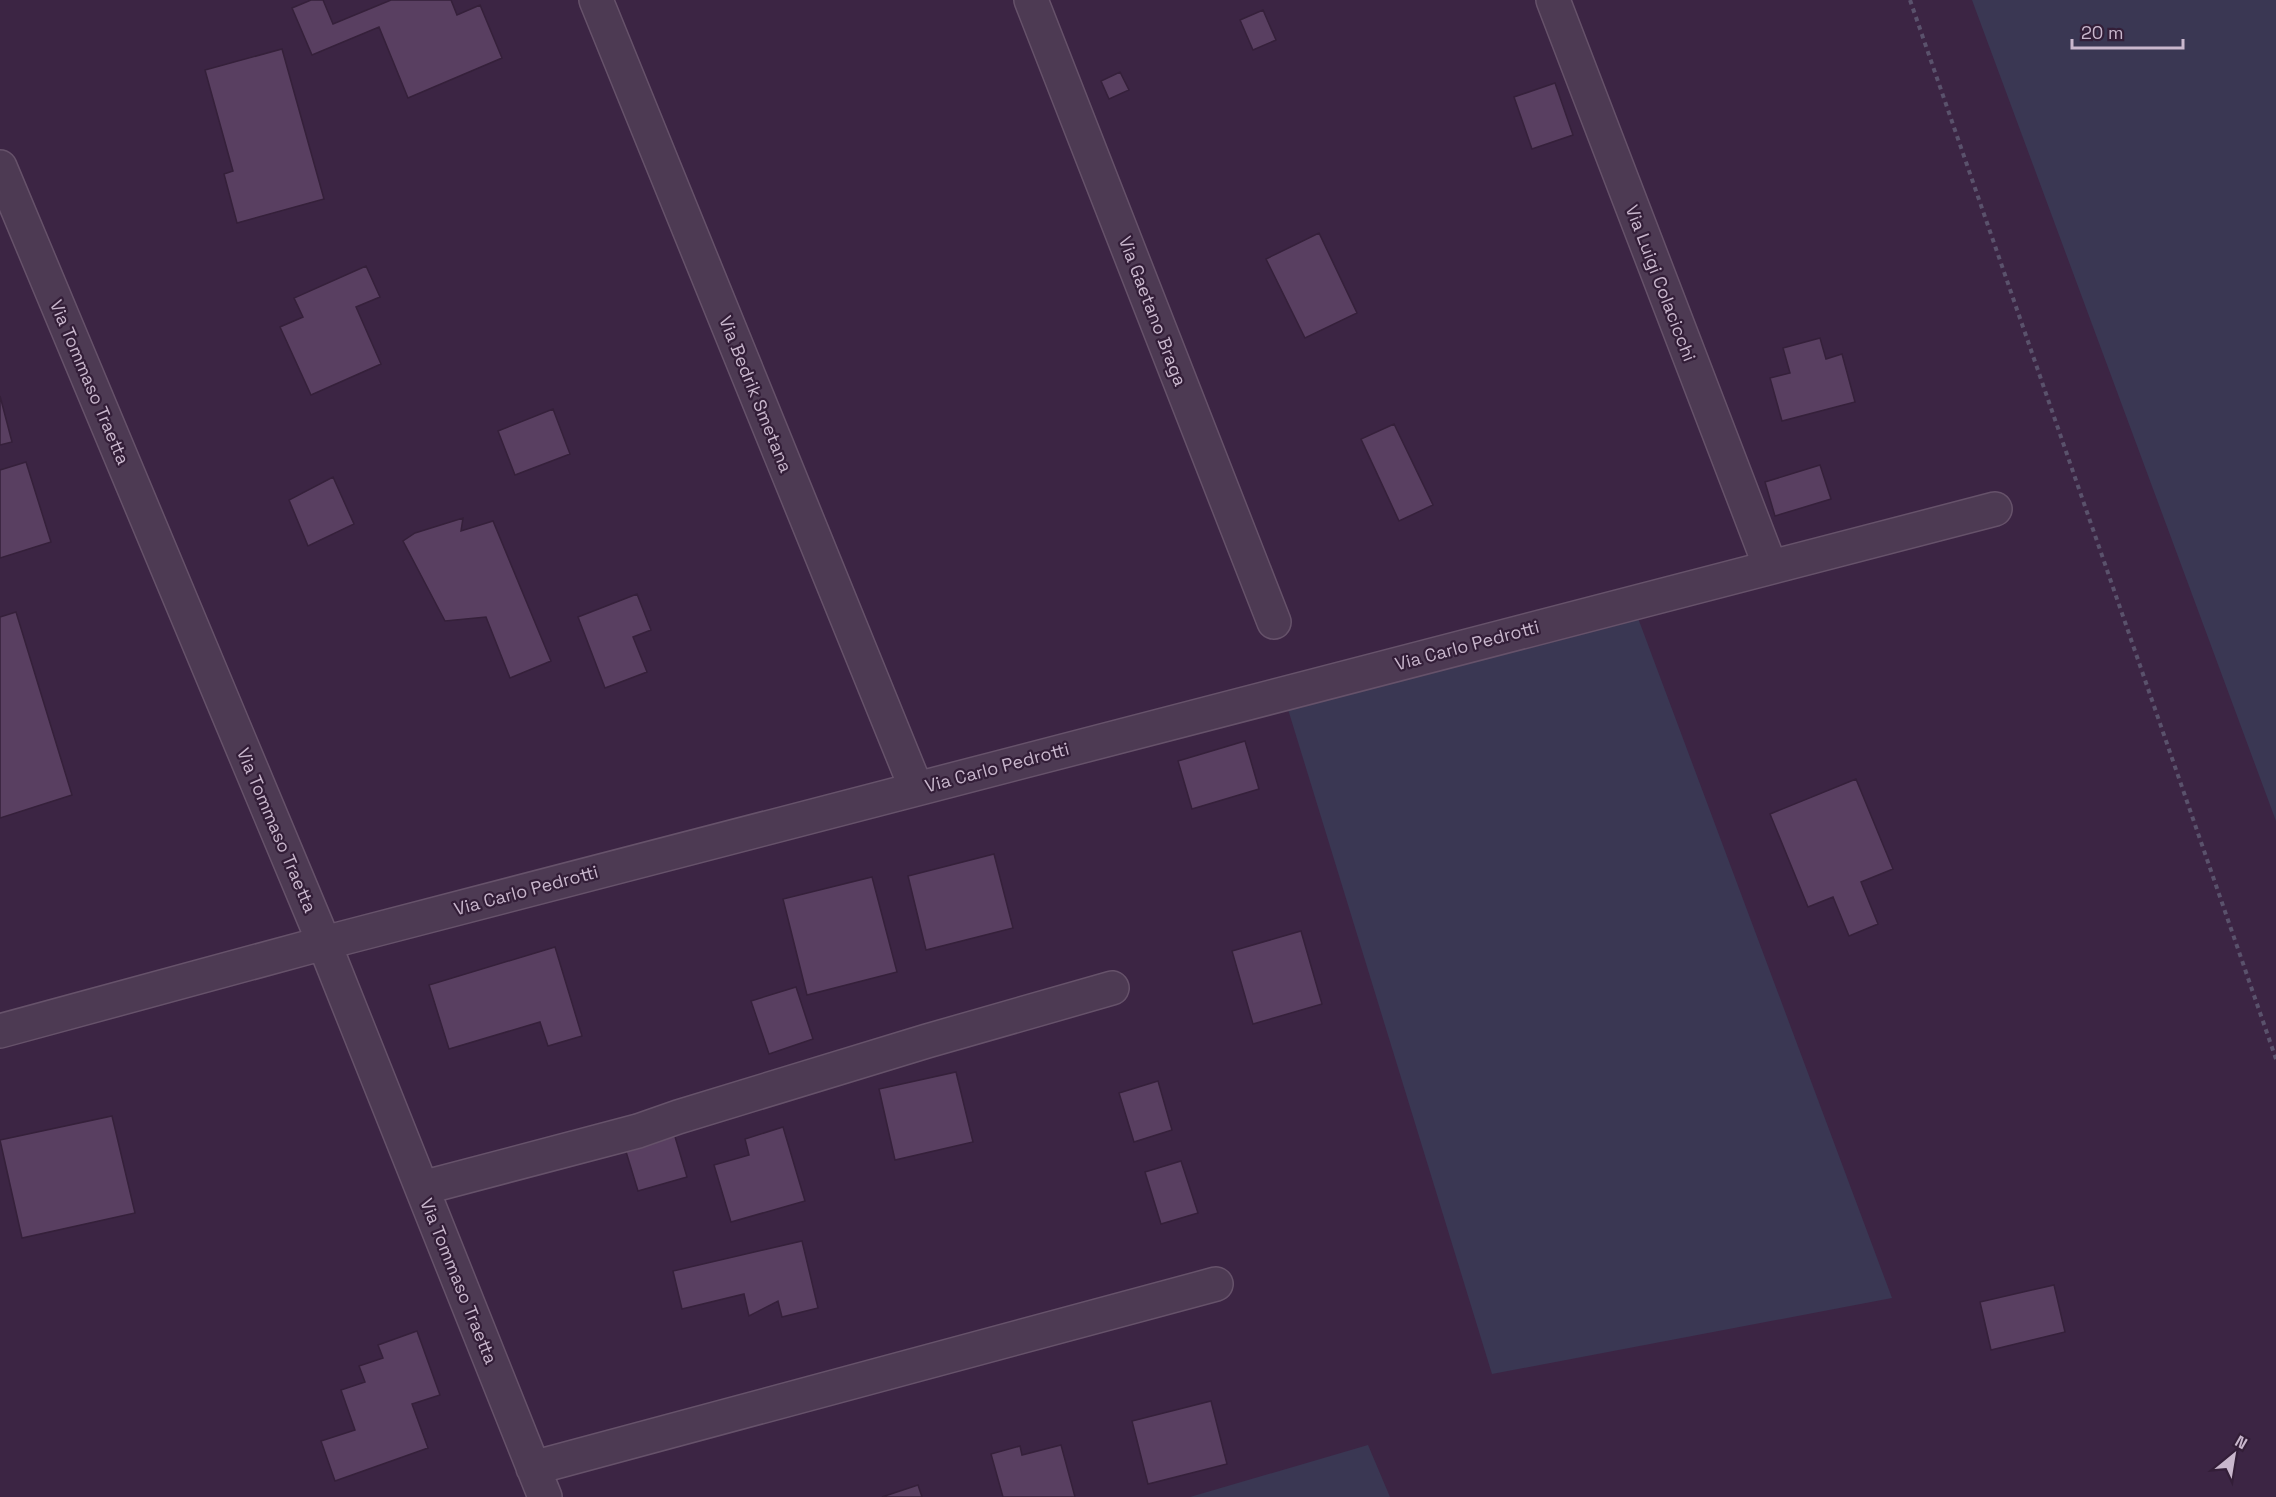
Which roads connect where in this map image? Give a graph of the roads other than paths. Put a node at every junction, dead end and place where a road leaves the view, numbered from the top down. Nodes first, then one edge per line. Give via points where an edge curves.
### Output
1 (596, 0) edge
2 (1031, 0) edge
3 (1553, 0) edge
4 (0, 167) edge
5 (1995, 509) dead end
6 (1770, 566) junction
7 (1274, 622) dead end
8 (916, 788) junction
9 (324, 943) junction
10 (1112, 988) dead end
11 (0, 1031) edge
12 (422, 1188) junction
13 (1216, 1284) dead end
14 (539, 1483) edge

1 - 8 street, Via Bedrik Smetana
2 - 7 street, Via Gaetano Braga
3 - 6 street, Via Luigi Colacicchi
4 - 9 street, Via Tommaso Traetta
5 - 6 street, Via Carlo Pedrotti
6 - 8 street, Via Carlo Pedrotti
8 - 9 street, Via Carlo Pedrotti
9 - 11 street, Via Carlo Pedrotti
9 - 12 street, Via Tommaso Traetta
10 - 12 street via 638,1131
12 - 14 street, Via Tommaso Traetta
13 - 14 street

